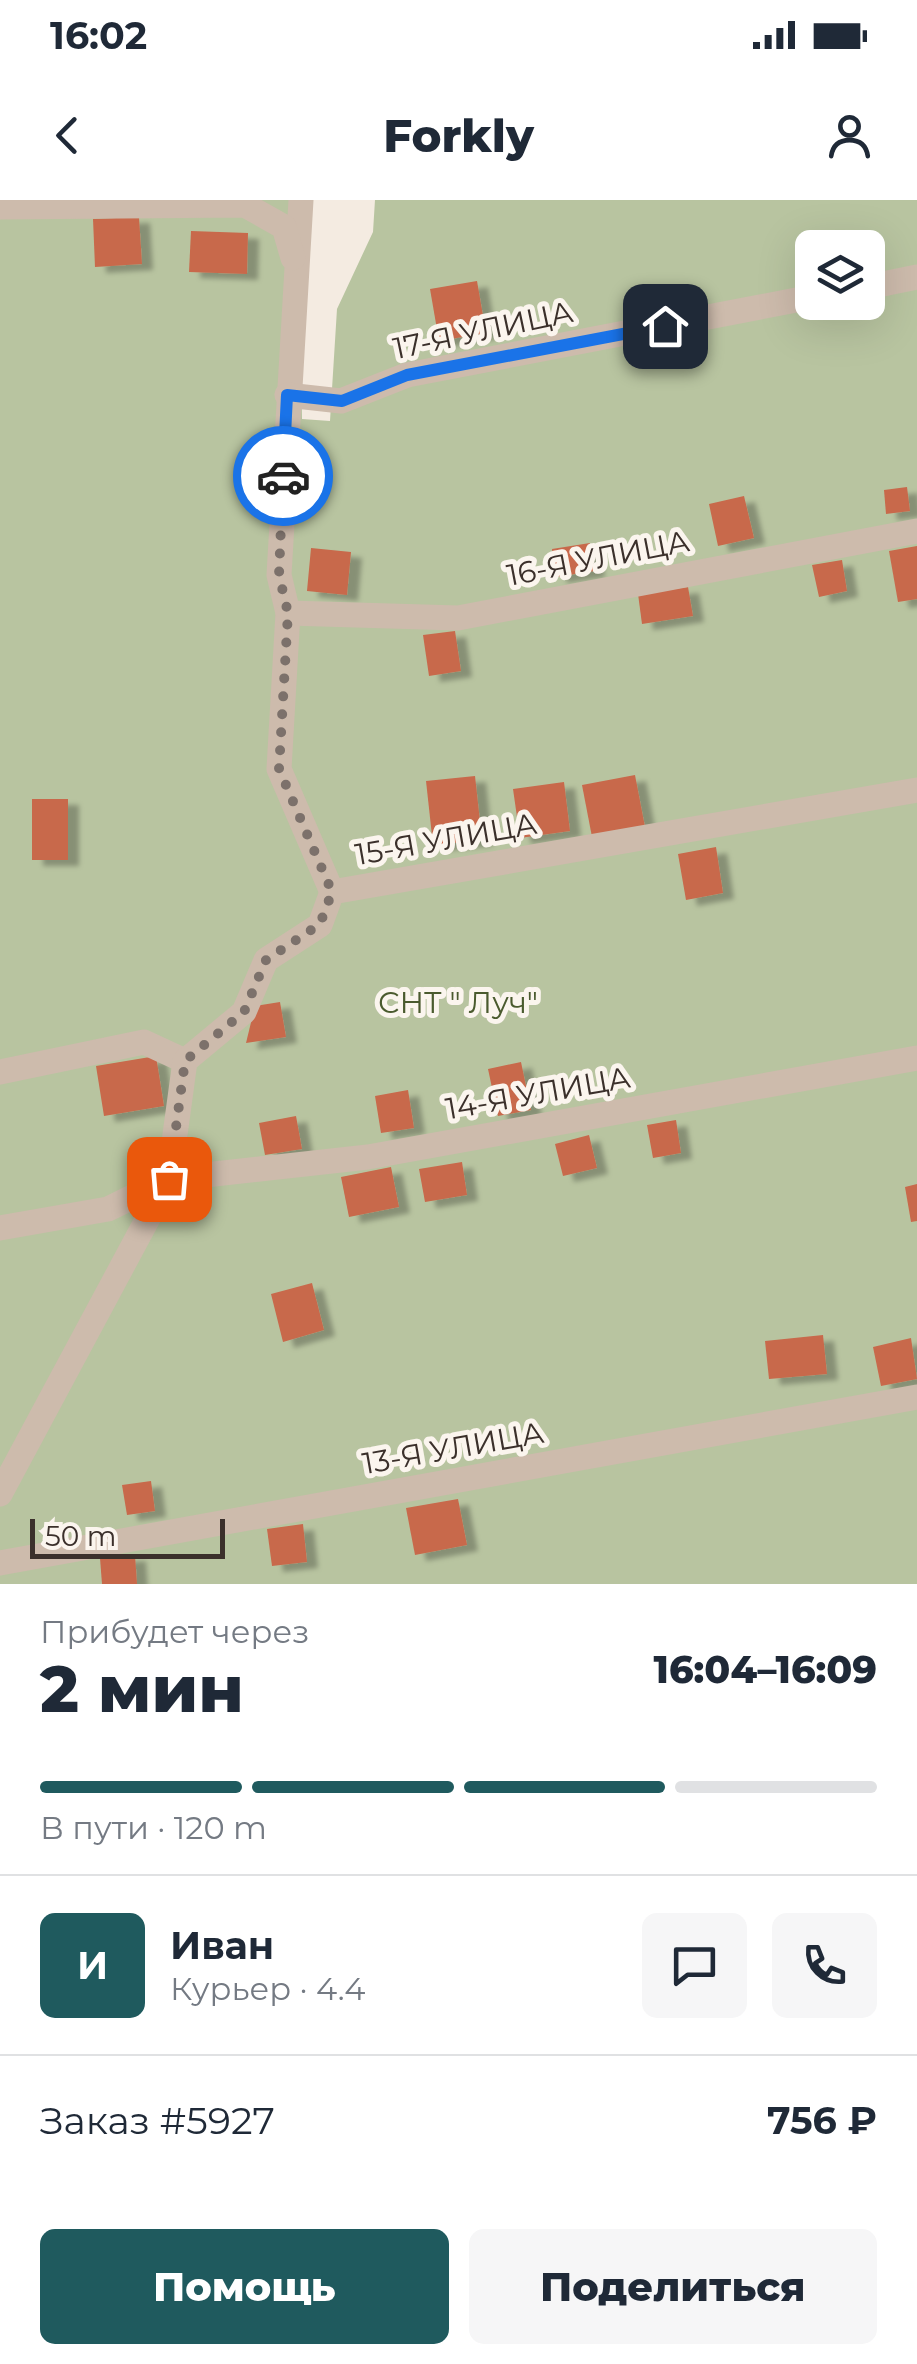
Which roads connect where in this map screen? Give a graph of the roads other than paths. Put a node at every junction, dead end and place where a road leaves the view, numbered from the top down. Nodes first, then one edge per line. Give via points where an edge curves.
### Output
1 (301, 200) edge
2 (0, 207) edge
3 (296, 267) junction
4 (917, 278) edge
5 (885, 284) edge
6 (795, 301) edge
7 (287, 395) junction
8 (917, 532) edge
9 (288, 613) junction
10 (917, 790) edge
11 (332, 892) junction
12 (917, 1058) edge
13 (185, 1061) junction
14 (0, 1072) edge
15 (169, 1179) junction
16 (0, 1228) edge
17 (917, 1397) edge
18 (0, 1494) edge
19 (0, 1563) edge

1 - 3 street
2 - 3 street via 245,205 284,227
3 - 7 street
4 - 5 street
6 - 7 street, 17-Я УЛИЦА via 407,375 342,401
7 - 9 street via 279,575
8 - 9 street, 16-Я УЛИЦА via 458,618
9 - 11 street via 279,769
10 - 11 street, 15-Я УЛИЦА
11 - 13 street, 15-Я УЛИЦА via 320,924 266,960 244,1012
12 - 15 street, 14-Я УЛИЦА via 368,1157
13 - 14 street via 144,1042
13 - 15 street
15 - 16 street, 14-Я УЛИЦА via 108,1208
15 - 18 street
17 - 19 street, 13-Я УЛИЦА

